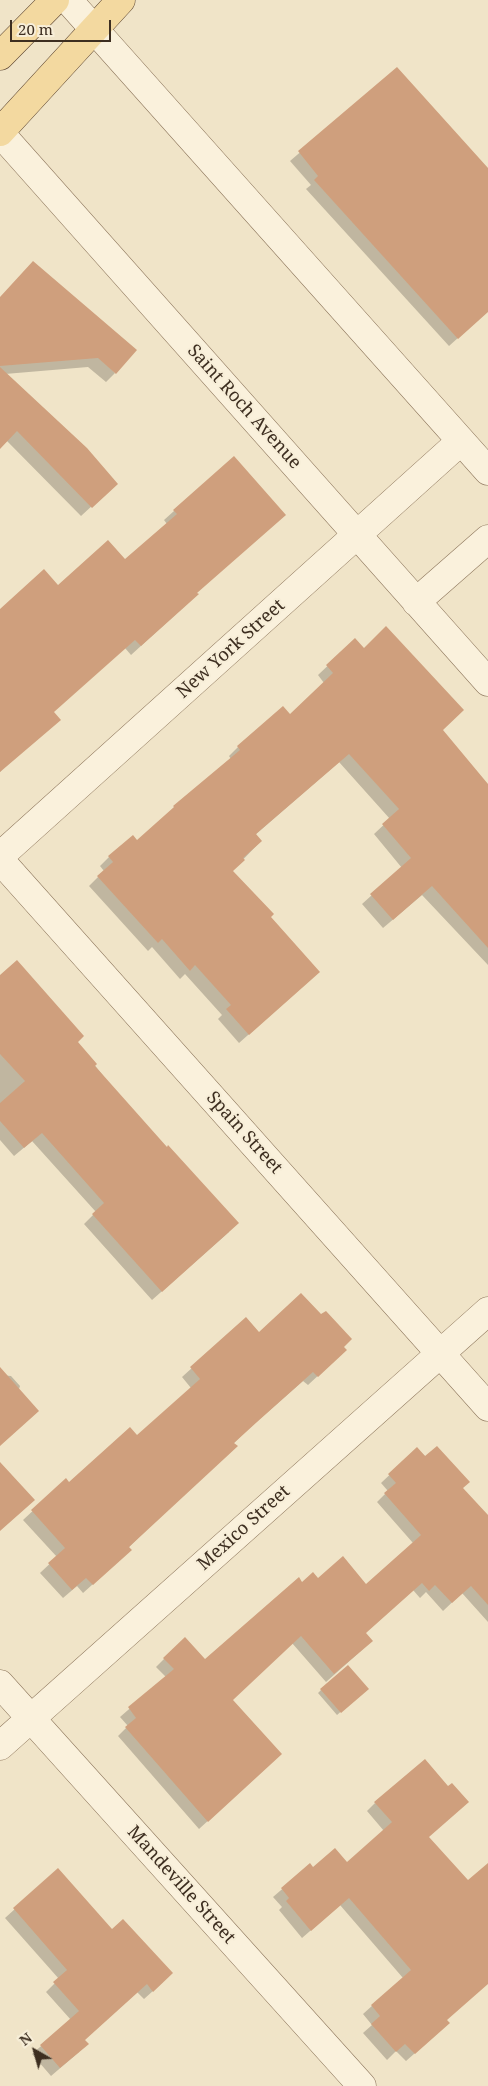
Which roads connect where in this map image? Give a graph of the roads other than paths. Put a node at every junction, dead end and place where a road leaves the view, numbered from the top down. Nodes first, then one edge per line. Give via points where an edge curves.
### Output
1 (55, 0) edge
2 (68, 0) edge
3 (121, 0) edge
4 (94, 30) junction
5 (0, 56) edge
6 (0, 133) edge
7 (461, 441) junction
8 (488, 471) edge
9 (358, 536) junction
10 (488, 539) edge
11 (416, 602) junction
12 (488, 682) edge
13 (0, 858) edge
14 (488, 1310) edge
15 (440, 1354) junction
16 (488, 1407) edge
17 (0, 1684) edge
18 (31, 1718) junction
19 (0, 1746) edge
20 (362, 2086) edge

1 - 5 main road
2 - 4 street
3 - 4 main road
4 - 6 main road
4 - 7 street
6 - 9 street, Saint Roch Avenue
7 - 8 street
7 - 9 street, New York Street
9 - 11 street, Saint Roch Avenue
9 - 13 street, New York Street
10 - 11 street
11 - 12 street, Saint Roch Avenue
13 - 15 street, Spain Street
14 - 15 street, Mexico Street
15 - 16 street, Spain Street
15 - 18 street, Mexico Street
17 - 18 street, Mandeville Street
18 - 19 street, Mexico Street
18 - 20 street, Mandeville Street

